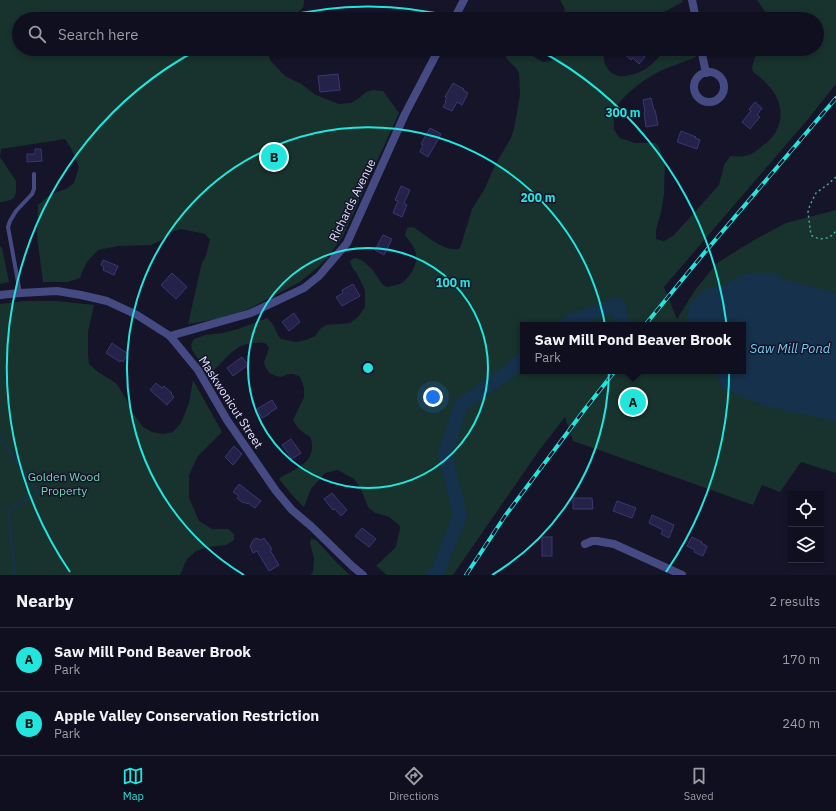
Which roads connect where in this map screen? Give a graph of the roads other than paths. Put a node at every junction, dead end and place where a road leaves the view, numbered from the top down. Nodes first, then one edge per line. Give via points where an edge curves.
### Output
1 (464, 0) edge
2 (692, 0) edge
3 (458, 12) edge
4 (695, 12) edge
5 (435, 56) edge
6 (702, 56) edge
7 (706, 73) dead end
8 (34, 174) dead end
9 (20, 293) junction
10 (0, 295) edge
11 (170, 336) junction
12 (585, 544) dead end
13 (363, 575) edge
14 (682, 575) edge

1 - 3 street
2 - 4 street
5 - 11 street, Richards Avenue via 347,243 319,276 304,288 251,313
6 - 7 street
8 - 9 lane via 32,194 16,211 8,227
9 - 10 street, Maskwonicut Street
9 - 11 street, Maskwonicut Street via 57,291 107,301 137,315
11 - 13 street, Maskwonicut Street via 198,370 276,491 292,510
12 - 14 street via 592,541 614,544

